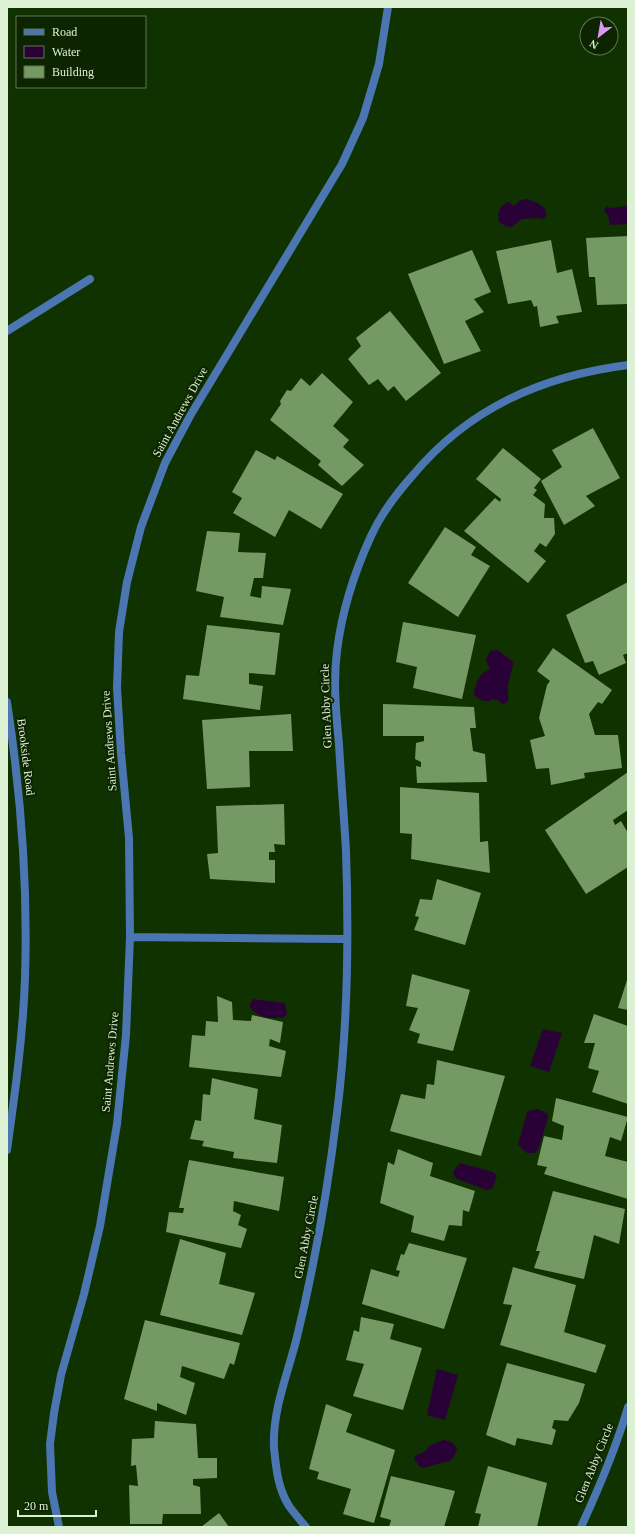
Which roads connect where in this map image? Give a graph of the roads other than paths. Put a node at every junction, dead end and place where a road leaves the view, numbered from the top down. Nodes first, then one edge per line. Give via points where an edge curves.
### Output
1 (388, 7) edge
2 (90, 279) dead end
3 (7, 331) edge
4 (628, 365) edge
5 (7, 702) edge
6 (130, 937) junction
7 (347, 939) junction
8 (7, 1150) edge
9 (628, 1407) edge
10 (59, 1527) edge
11 (306, 1527) edge
12 (581, 1527) edge

1 - 6 street, Saint Andrews Drive via 379,64 363,118 342,164 190,416 165,463 141,526 127,582 119,632 117,688 129,838
2 - 3 street
4 - 7 street, Glen Abby Circle via 562,377 526,390 488,410 452,435 421,464 398,492 373,531 353,577 342,615 336,654 335,693 344,814
5 - 8 street, Brookside Road via 16,760 24,857 25,971 18,1075
6 - 7 street
6 - 10 street, Saint Andrews Drive via 126,1035 116,1132 100,1226 61,1375 50,1444 52,1492
7 - 11 street, Glen Abby Circle via 346,1007 338,1110 326,1191 297,1338 275,1421 274,1446 279,1486 288,1505
9 - 12 street, Glen Abby Circle

